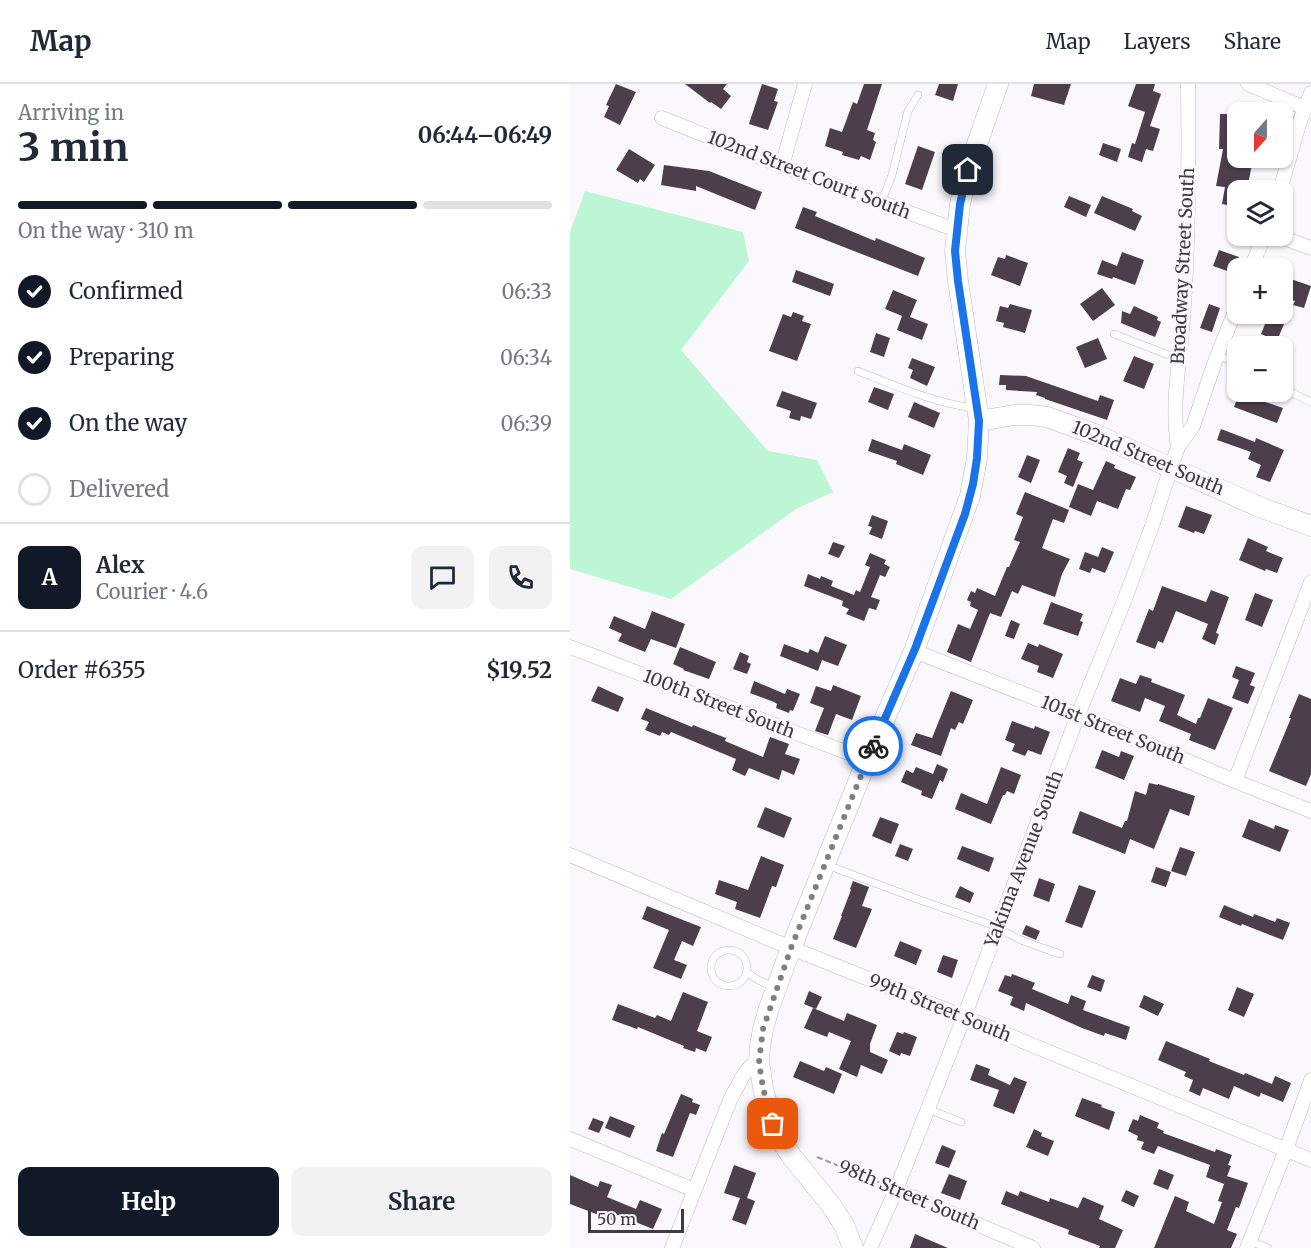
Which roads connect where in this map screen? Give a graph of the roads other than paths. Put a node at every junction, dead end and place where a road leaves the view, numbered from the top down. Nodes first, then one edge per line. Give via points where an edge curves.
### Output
1 (805, 84) edge
2 (998, 84) edge
3 (1188, 84) edge
4 (1248, 84) edge
5 (1311, 93) edge
6 (918, 94) dead end
7 (1305, 108) junction
8 (662, 118) dead end
9 (782, 166) junction
10 (1283, 180) edge
11 (881, 203) junction
12 (956, 230) junction
13 (1293, 241) edge
14 (1311, 248) edge
15 (1230, 324) edge
16 (1114, 334) dead end
17 (1217, 356) junction
18 (1179, 359) junction
19 (1227, 359) edge
20 (858, 371) dead end
21 (1293, 393) edge
22 (1311, 402) edge
23 (978, 415) junction
24 (1178, 447) junction
25 (1170, 467) junction
26 (1311, 526) edge
27 (1311, 582) edge
28 (570, 647) edge
29 (914, 651) junction
30 (1078, 716) junction
31 (867, 760) junction
32 (1235, 781) junction
33 (1311, 811) edge
34 (570, 855) edge
35 (825, 864) junction
36 (998, 927) junction
37 (791, 948) junction
38 (1060, 954) dead end
39 (747, 972) junction
40 (776, 988) junction
41 (964, 1017) junction
42 (759, 1062) junction
43 (1311, 1080) edge
44 (928, 1109) junction
45 (961, 1122) dead end
46 (570, 1139) edge
47 (1286, 1150) junction
48 (1311, 1160) edge
49 (694, 1190) junction
50 (896, 1190) junction
51 (1248, 1244) edge
52 (672, 1248) edge
53 (853, 1248) edge
54 (870, 1248) edge
55 (1033, 1248) edge
56 (1268, 1248) edge

1 - 9 street
2 - 12 main road via 968,170
3 - 18 street, Broadway Street South via 1189,190
4 - 7 street
5 - 7 street
6 - 11 lane via 908,111
7 - 10 street
8 - 9 street, 102nd Street Court South
9 - 11 street, 102nd Street Court South
11 - 12 street, 102nd Street Court South
12 - 23 main road via 958,281
13 - 14 street
15 - 17 street, Yakima Avenue South
16 - 18 lane
17 - 19 lane
17 - 24 street, Yakima Avenue South via 1193,426
18 - 24 street, Broadway Street South via 1175,422
20 - 23 lane
21 - 22 lane
23 - 25 main road, 102nd Street South via 1047,417
23 - 29 main road via 977,458 970,496
24 - 25 street, Yakima Avenue South
25 - 26 main road, 102nd Street South
25 - 30 street, Yakima Avenue South via 1151,529
27 - 32 street
28 - 31 street, 100th Street South
29 - 30 street, 101st Street South
29 - 31 main road
30 - 32 street, 101st Street South
30 - 36 street, Yakima Avenue South
31 - 35 main road
32 - 33 street, 101st Street South
34 - 37 street, 99th Street South
35 - 36 lane
35 - 37 main road
36 - 38 lane via 1026,943
36 - 41 street, Yakima Avenue South
37 - 40 main road
37 - 41 street, 99th Street South
39 - 39 lane via 746,961 735,950 718,953 711,963 712,976 722,985 740,983
39 - 40 lane
40 - 42 main road via 763,1029
41 - 44 street, Yakima Avenue South
41 - 47 street, 99th Street South
42 - 49 street via 737,1084
42 - 53 main road via 778,1136 831,1205
43 - 47 street
44 - 45 lane
44 - 50 street, Yakima Avenue South
46 - 49 street
47 - 48 street, 99th Street South
47 - 51 street
49 - 52 street
50 - 54 street, Yakima Avenue South
50 - 55 street, 98th Street South
51 - 56 lane

